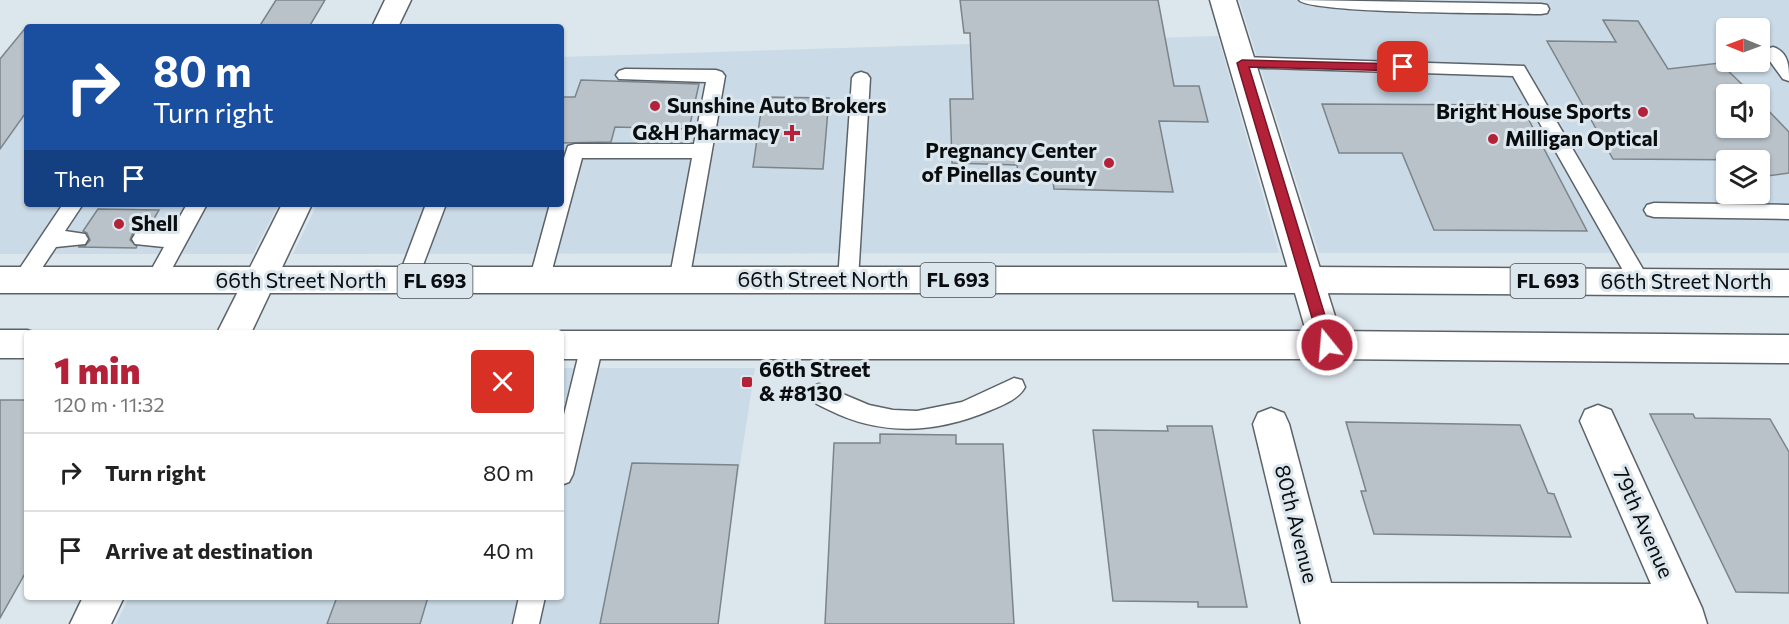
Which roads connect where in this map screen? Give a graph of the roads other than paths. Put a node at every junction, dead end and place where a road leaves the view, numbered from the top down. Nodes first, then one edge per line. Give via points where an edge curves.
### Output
1 (398, 0) edge
2 (1223, 0) edge
3 (1307, 0) edge
4 (1540, 9) dead end
5 (386, 24) edge
6 (1773, 53) dead end
7 (1242, 63) junction
8 (625, 75) dead end
9 (1789, 75) edge
10 (861, 78) dead end
11 (702, 151) junction
12 (564, 188) edge
13 (71, 207) edge
14 (195, 207) edge
15 (296, 207) edge
16 (434, 207) edge
17 (559, 207) edge
18 (1653, 210) dead end
19 (1789, 212) edge
20 (51, 239) junction
21 (78, 239) dead end
22 (142, 239) dead end
23 (178, 239) junction
24 (12, 280) edge
25 (679, 280) junction
26 (849, 280) junction
27 (1307, 280) junction
28 (155, 281) junction
29 (260, 281) junction
30 (407, 281) junction
31 (539, 281) junction
32 (1640, 282) junction
33 (1789, 283) edge
34 (236, 330) edge
35 (0, 344) edge
36 (24, 344) edge
37 (576, 345) edge
38 (1327, 345) junction
39 (1789, 349) edge
40 (1014, 387) dead end
41 (819, 394) dead end
42 (1598, 421) dead end
43 (1271, 424) dead end
44 (564, 448) edge
45 (102, 600) edge
46 (531, 600) edge
47 (1319, 614) edge
48 (1684, 614) edge
49 (90, 624) edge
50 (526, 624) edge

1 - 5 main road
2 - 7 main road
3 - 4 lane
6 - 9 lane
7 - 27 main road
7 - 32 lane via 1518,70
8 - 11 lane via 716,76
10 - 26 lane
11 - 12 lane via 575,151
11 - 25 lane
13 - 20 lane
14 - 23 lane
15 - 29 main road
16 - 30 lane
17 - 31 lane
18 - 19 lane
20 - 21 lane
20 - 24 lane
22 - 23 lane
23 - 28 lane
24 - 28 main road, 66th Street North / FL 693
25 - 26 main road, 66th Street North / FL 693
25 - 31 main road, 66th Street North / FL 693
26 - 27 main road, 66th Street North / FL 693
27 - 32 main road, 66th Street North / FL 693
27 - 38 main road
28 - 29 main road, 66th Street North / FL 693
29 - 30 main road, 66th Street North / FL 693
29 - 34 main road
30 - 31 main road, 66th Street North / FL 693
32 - 33 main road, 66th Street North / FL 693
35 - 36 main road
37 - 38 main road
37 - 44 lane
38 - 39 main road
40 - 41 lane via 958,415 926,421 866,416
42 - 48 main road, 79th Avenue
43 - 47 main road, 80th Avenue
45 - 49 main road
46 - 50 lane
47 - 48 main road

